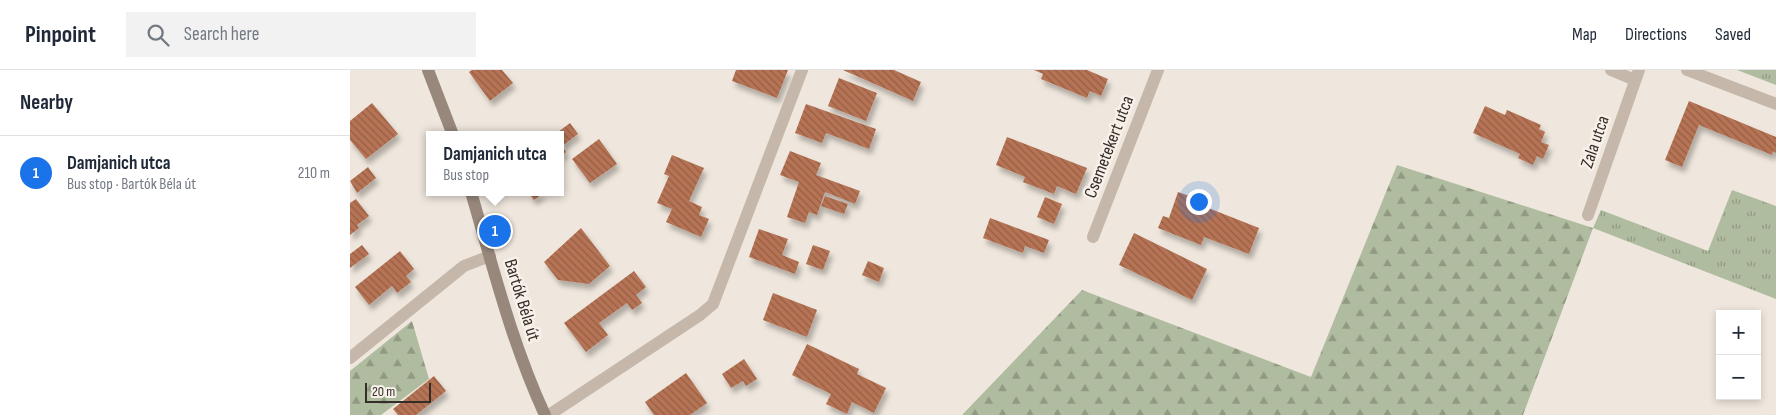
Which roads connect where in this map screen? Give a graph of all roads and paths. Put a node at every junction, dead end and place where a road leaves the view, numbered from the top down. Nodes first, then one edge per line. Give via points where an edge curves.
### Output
1 (428, 70) edge
2 (802, 70) edge
3 (1158, 70) edge
4 (1611, 70) edge
5 (1688, 70) edge
6 (1637, 75) edge
7 (1776, 104) edge
8 (451, 131) edge
9 (472, 196) edge
10 (1588, 215) dead end
11 (1093, 237) dead end
12 (490, 256) junction
13 (350, 358) edge
14 (547, 415) edge

1 - 8 street
2 - 14 street via 713,304
3 - 11 street, Csemetekert utca
4 - 6 street
5 - 7 street
6 - 10 street, Zala utca
9 - 12 street, Bartók Béla út
12 - 13 street via 464,266
12 - 14 street, Bartók Béla út via 520,354

